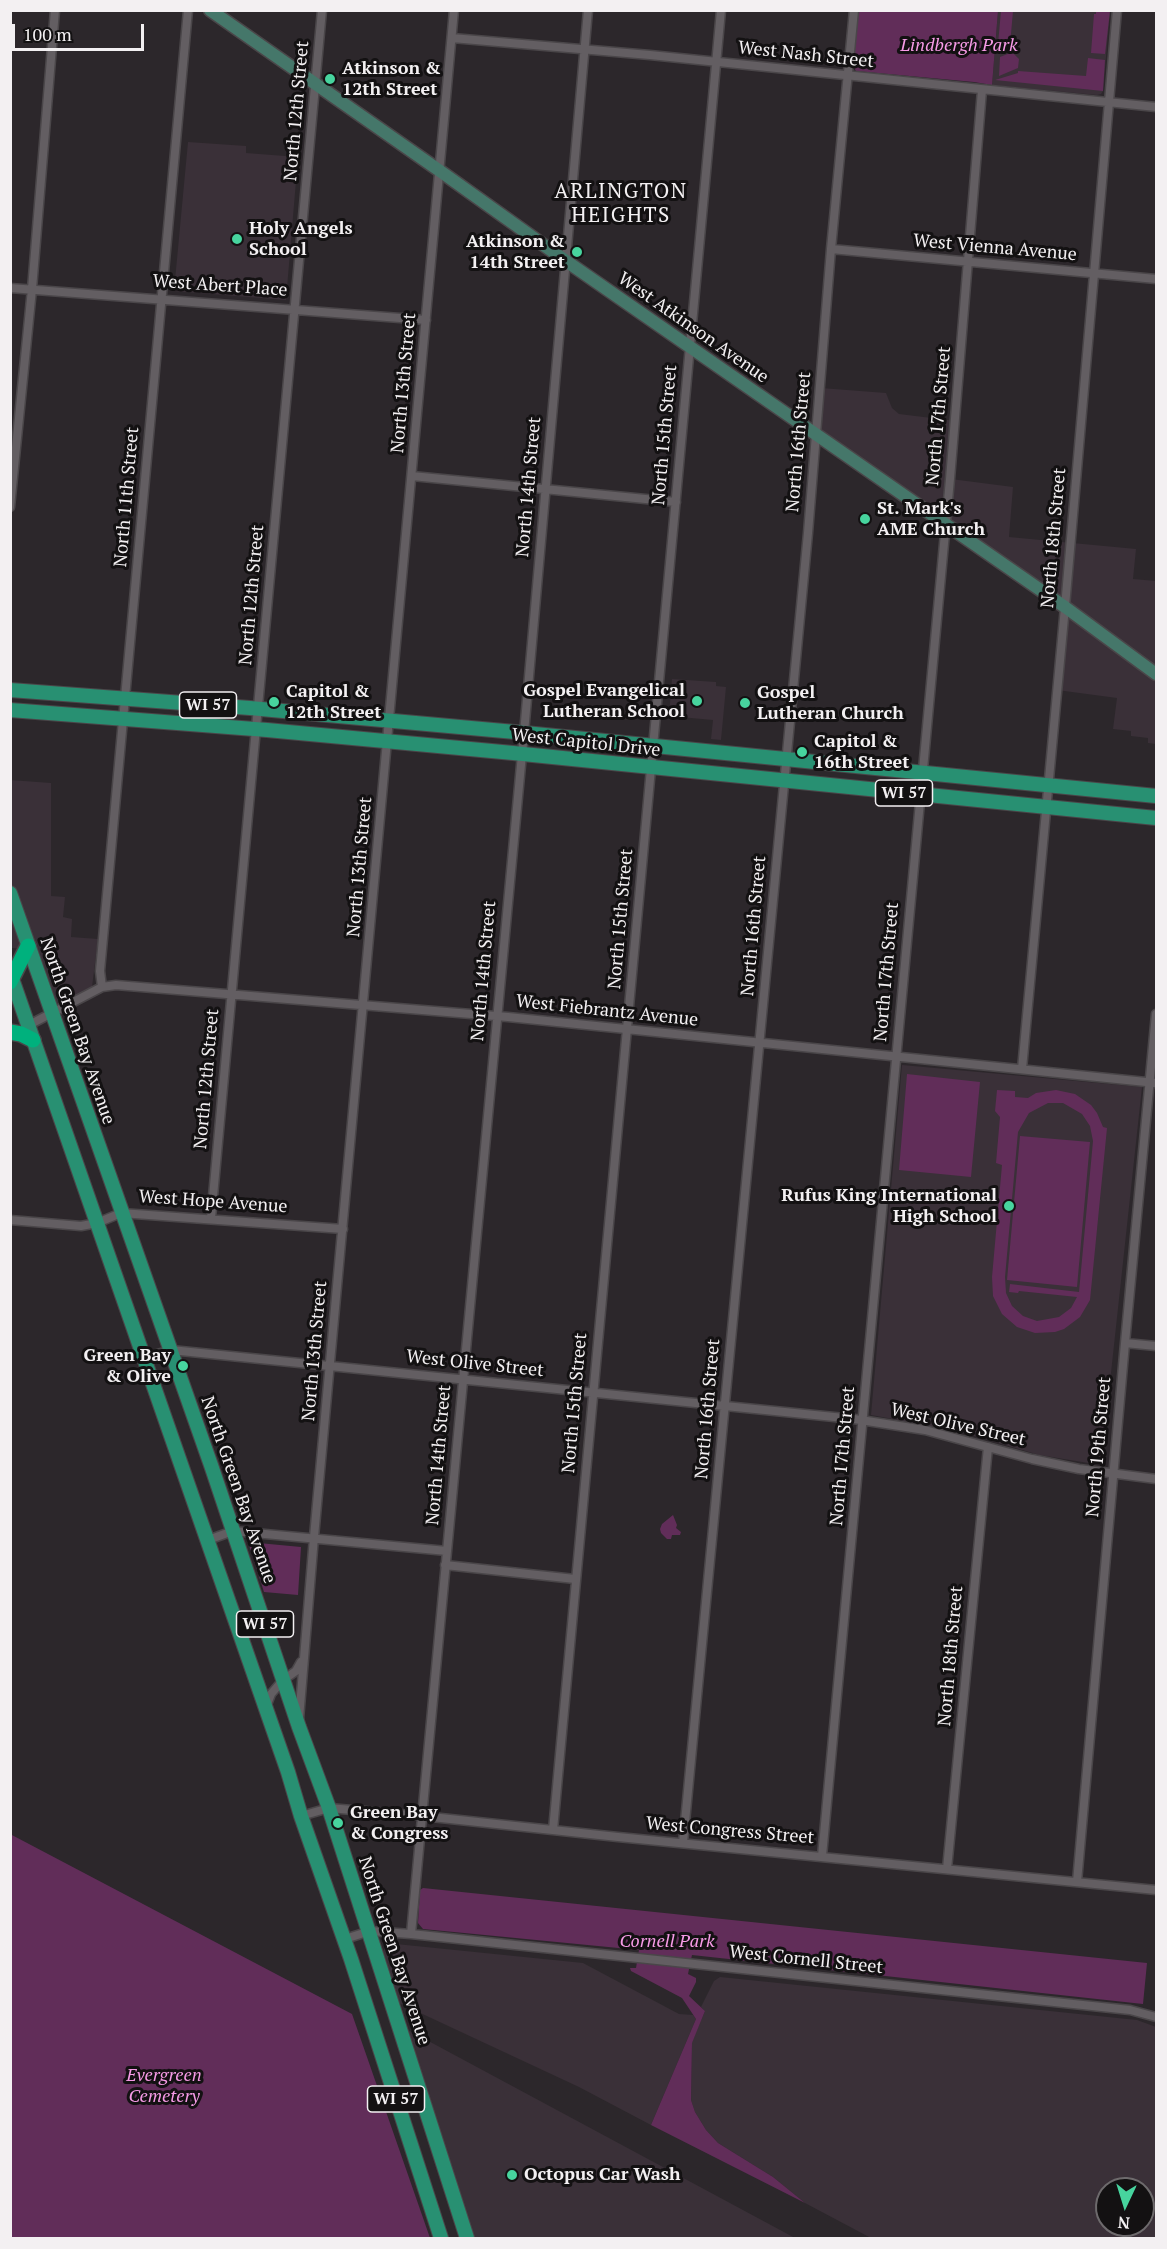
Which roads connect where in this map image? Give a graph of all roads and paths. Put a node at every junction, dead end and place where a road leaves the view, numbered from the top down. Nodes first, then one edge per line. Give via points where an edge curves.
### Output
1 (55, 10) edge
2 (188, 10) edge
3 (210, 10) edge
4 (322, 10) edge
5 (454, 10) edge
6 (588, 10) edge
7 (721, 10) edge
8 (854, 10) edge
9 (1117, 10) edge
10 (452, 38) junction
11 (585, 50) junction
12 (717, 62) junction
13 (848, 76) junction
14 (316, 85) junction
15 (982, 90) junction
16 (1108, 102) junction
17 (1156, 107) edge
18 (440, 171) junction
19 (831, 249) junction
20 (566, 261) junction
21 (968, 262) junction
22 (1094, 273) junction
23 (1156, 279) edge
24 (10, 288) edge
25 (32, 289) junction
26 (162, 298) junction
27 (294, 309) junction
28 (426, 320) junction
29 (689, 347) junction
30 (816, 435) junction
31 (412, 476) junction
32 (545, 489) junction
33 (676, 502) junction
34 (10, 507) edge
35 (946, 525) junction
36 (1065, 607) junction
37 (1156, 674) edge
38 (10, 690) edge
39 (125, 700) junction
40 (259, 709) junction
41 (10, 710) edge
42 (27, 711) junction
43 (124, 718) junction
44 (10, 720) edge
45 (390, 721) junction
46 (257, 729) junction
47 (524, 733) junction
48 (388, 742) junction
49 (654, 746) junction
50 (522, 754) junction
51 (786, 759) junction
52 (652, 768) junction
53 (922, 772) junction
54 (784, 781) junction
55 (1048, 785) junction
56 (920, 794) junction
57 (1156, 796) edge
58 (1046, 807) junction
59 (1156, 818) edge
60 (10, 893) edge
61 (28, 946) junction
62 (11, 978) edge
63 (102, 987) junction
64 (231, 994) junction
65 (364, 1004) junction
66 (53, 1013) junction
67 (1156, 1014) edge
68 (496, 1016) junction
69 (628, 1030) junction
70 (10, 1032) edge
71 (30, 1033) junction
72 (760, 1042) junction
73 (897, 1056) junction
74 (1022, 1069) junction
75 (1153, 1082) edge
76 (121, 1213) junction
77 (211, 1218) junction
78 (10, 1220) edge
79 (97, 1223) junction
80 (343, 1229) junction
81 (1125, 1343) junction
82 (1156, 1346) edge
83 (171, 1350) junction
84 (144, 1358) junction
85 (330, 1366) junction
86 (462, 1380) junction
87 (593, 1393) junction
88 (724, 1406) junction
89 (863, 1420) junction
90 (988, 1447) junction
91 (1114, 1474) junction
92 (1156, 1479) edge
93 (233, 1531) junction
94 (314, 1537) junction
95 (208, 1540) junction
96 (447, 1551) junction
97 (445, 1564) junction
98 (575, 1579) junction
99 (304, 1650) junction
100 (283, 1680) junction
101 (266, 1707) junction
102 (298, 1727) junction
103 (329, 1808) junction
104 (301, 1816) junction
105 (422, 1816) junction
106 (553, 1830) junction
107 (684, 1843) junction
108 (822, 1857) junction
109 (947, 1869) junction
110 (1077, 1882) junction
111 (1156, 1890) edge
112 (370, 1931) junction
113 (411, 1934) junction
114 (345, 1939) junction
115 (1156, 2017) edge
116 (441, 2238) edge
117 (466, 2238) edge

1 - 25 street
2 - 26 street, North 11th Street
3 - 14 street, West Atkinson Avenue
4 - 14 street, North 12th Street
5 - 10 street, North 13th Street
6 - 11 street, North 14th Street
7 - 12 street, North 15th Street
8 - 13 street, North 16th Street
9 - 16 street, North 18th Street
10 - 11 street, West Nash Street
10 - 18 street, North 13th Street
11 - 12 street, West Nash Street
11 - 20 street, North 14th Street
12 - 13 street, West Nash Street
12 - 29 street, North 15th Street
13 - 15 street, West Nash Street
13 - 19 street, North 16th Street
14 - 18 street, West Atkinson Avenue
14 - 27 street, North 12th Street
15 - 16 street, West Nash Street
15 - 21 street, North 17th Street
16 - 17 street, West Nash Street
16 - 22 street, North 18th Street
18 - 20 street, West Atkinson Avenue
18 - 28 street, North 13th Street
19 - 21 street, West Vienna Avenue
19 - 30 street, North 16th Street
20 - 29 street, West Atkinson Avenue
20 - 32 street, North 14th Street
21 - 22 street, West Vienna Avenue
21 - 35 street, North 17th Street
22 - 23 street, West Vienna Avenue
22 - 36 street, North 18th Street
24 - 25 street, West Abert Place
25 - 26 street, West Abert Place
25 - 34 street
26 - 27 street, West Abert Place
26 - 39 street, North 11th Street
27 - 28 street, West Abert Place
27 - 40 street, North 12th Street
28 - 31 street, North 13th Street
29 - 30 street, West Atkinson Avenue
29 - 33 street, North 15th Street
30 - 35 street, West Atkinson Avenue
30 - 51 street, North 16th Street
31 - 32 street
31 - 45 street, North 13th Street
32 - 33 street
32 - 47 street, North 14th Street
33 - 49 street, North 15th Street
35 - 36 street, West Atkinson Avenue
35 - 53 street, North 17th Street
36 - 37 street, West Atkinson Avenue
36 - 55 street, North 18th Street
38 - 39 main road, West Capitol Drive / WI 57
39 - 40 main road, West Capitol Drive / WI 57
39 - 43 street, North 11th Street
40 - 45 main road, West Capitol Drive / WI 57
40 - 46 street, North 12th Street
41 - 42 main road, West Capitol Drive
42 - 43 main road, West Capitol Drive / WI 57
42 - 44 main road
43 - 46 main road, West Capitol Drive / WI 57
43 - 63 street, North 11th Street via 100,971
45 - 47 main road, West Capitol Drive / WI 57
45 - 48 street, North 13th Street
46 - 48 main road, West Capitol Drive / WI 57
46 - 64 street, North 12th Street
47 - 49 main road, West Capitol Drive / WI 57
47 - 50 street, North 14th Street
48 - 50 main road, West Capitol Drive / WI 57
48 - 65 street, North 13th Street
49 - 51 main road, West Capitol Drive / WI 57
49 - 52 street, North 15th Street
50 - 52 main road, West Capitol Drive / WI 57
50 - 68 street, North 14th Street
51 - 53 main road, West Capitol Drive / WI 57
51 - 54 street, North 16th Street
52 - 54 main road, West Capitol Drive / WI 57
52 - 69 street, North 15th Street
53 - 55 main road, West Capitol Drive / WI 57
53 - 56 street, North 17th Street
54 - 56 main road, West Capitol Drive / WI 57
54 - 72 street, North 16th Street
55 - 57 main road, West Capitol Drive / WI 57
55 - 58 street, North 18th Street
56 - 58 main road, West Capitol Drive / WI 57
56 - 73 street, North 17th Street
58 - 59 main road, West Capitol Drive / WI 57
58 - 74 street, North 18th Street
60 - 61 main road, North Green Bay Avenue / WI 57
61 - 62 highway
61 - 66 main road, North Green Bay Avenue / WI 57
62 - 71 main road, WI 57
63 - 64 street, West Fiebrantz Avenue
63 - 66 street, West Fiebrantz Avenue
64 - 65 street, West Fiebrantz Avenue
64 - 77 street, North 12th Street
65 - 68 street, West Fiebrantz Avenue
65 - 80 street, North 13th Street
66 - 71 street, West Fiebrantz Avenue
66 - 76 main road, North Green Bay Avenue / WI 57
67 - 75 street, North 19th Street
68 - 69 street, West Fiebrantz Avenue
68 - 86 street, North 14th Street
69 - 72 street, West Fiebrantz Avenue
69 - 87 street, North 15th Street
70 - 71 highway
71 - 79 main road, WI 57
72 - 73 street, West Fiebrantz Avenue
72 - 88 street, North 16th Street
73 - 74 street, West Fiebrantz Avenue
73 - 89 street, North 17th Street
74 - 75 street, West Fiebrantz Avenue
75 - 81 street, North 19th Street
76 - 77 street, West Hope Avenue
76 - 79 street, West Hope Avenue
76 - 83 main road, North Green Bay Avenue / WI 57
77 - 80 street, West Hope Avenue
78 - 79 street, West Hope Avenue via 81,1226
79 - 84 main road, WI 57
80 - 85 street, North 13th Street
81 - 82 street
81 - 91 street, North 19th Street
83 - 84 street, West Olive Street
83 - 85 street, West Olive Street
83 - 93 main road, North Green Bay Avenue / WI 57
84 - 95 main road, WI 57
85 - 86 street, West Olive Street
85 - 94 street, North 13th Street
86 - 87 street, West Olive Street
86 - 96 street, North 14th Street
87 - 88 street, West Olive Street
87 - 98 street, North 15th Street
88 - 89 street, West Olive Street
88 - 107 street, North 16th Street
89 - 90 street, West Olive Street via 925,1430
89 - 108 street, North 17th Street
90 - 91 street, West Olive Street
90 - 109 street, North 18th Street
91 - 92 street, West Olive Street
91 - 110 street, North 19th Street
93 - 94 street
93 - 95 street
93 - 100 main road, North Green Bay Avenue / WI 57
94 - 96 street
94 - 99 street, North 13th Street
95 - 101 main road, WI 57
96 - 97 street, North 14th Street
97 - 98 street
97 - 105 street, North 14th Street
98 - 106 street, North 15th Street
99 - 100 street via 299,1667
99 - 102 street, North 13th Street
100 - 101 street
100 - 102 main road, North Green Bay Avenue / WI 57
101 - 104 main road, WI 57
102 - 103 main road, North Green Bay Avenue / WI 57
103 - 104 street, West Congress Street
103 - 105 street, West Congress Street
103 - 112 main road, North Green Bay Avenue / WI 57
104 - 114 main road, WI 57
105 - 106 street, West Congress Street
105 - 113 street, North 14th Street
106 - 107 street, West Congress Street
107 - 108 street, West Congress Street
108 - 109 street, West Congress Street
109 - 110 street, West Congress Street
110 - 111 street, West Congress Street
112 - 113 street, West Cornell Street
112 - 114 street, West Cornell Street
112 - 117 main road, North Green Bay Avenue / WI 57
113 - 115 street, West Cornell Street via 1130,2010
114 - 116 main road, WI 57

